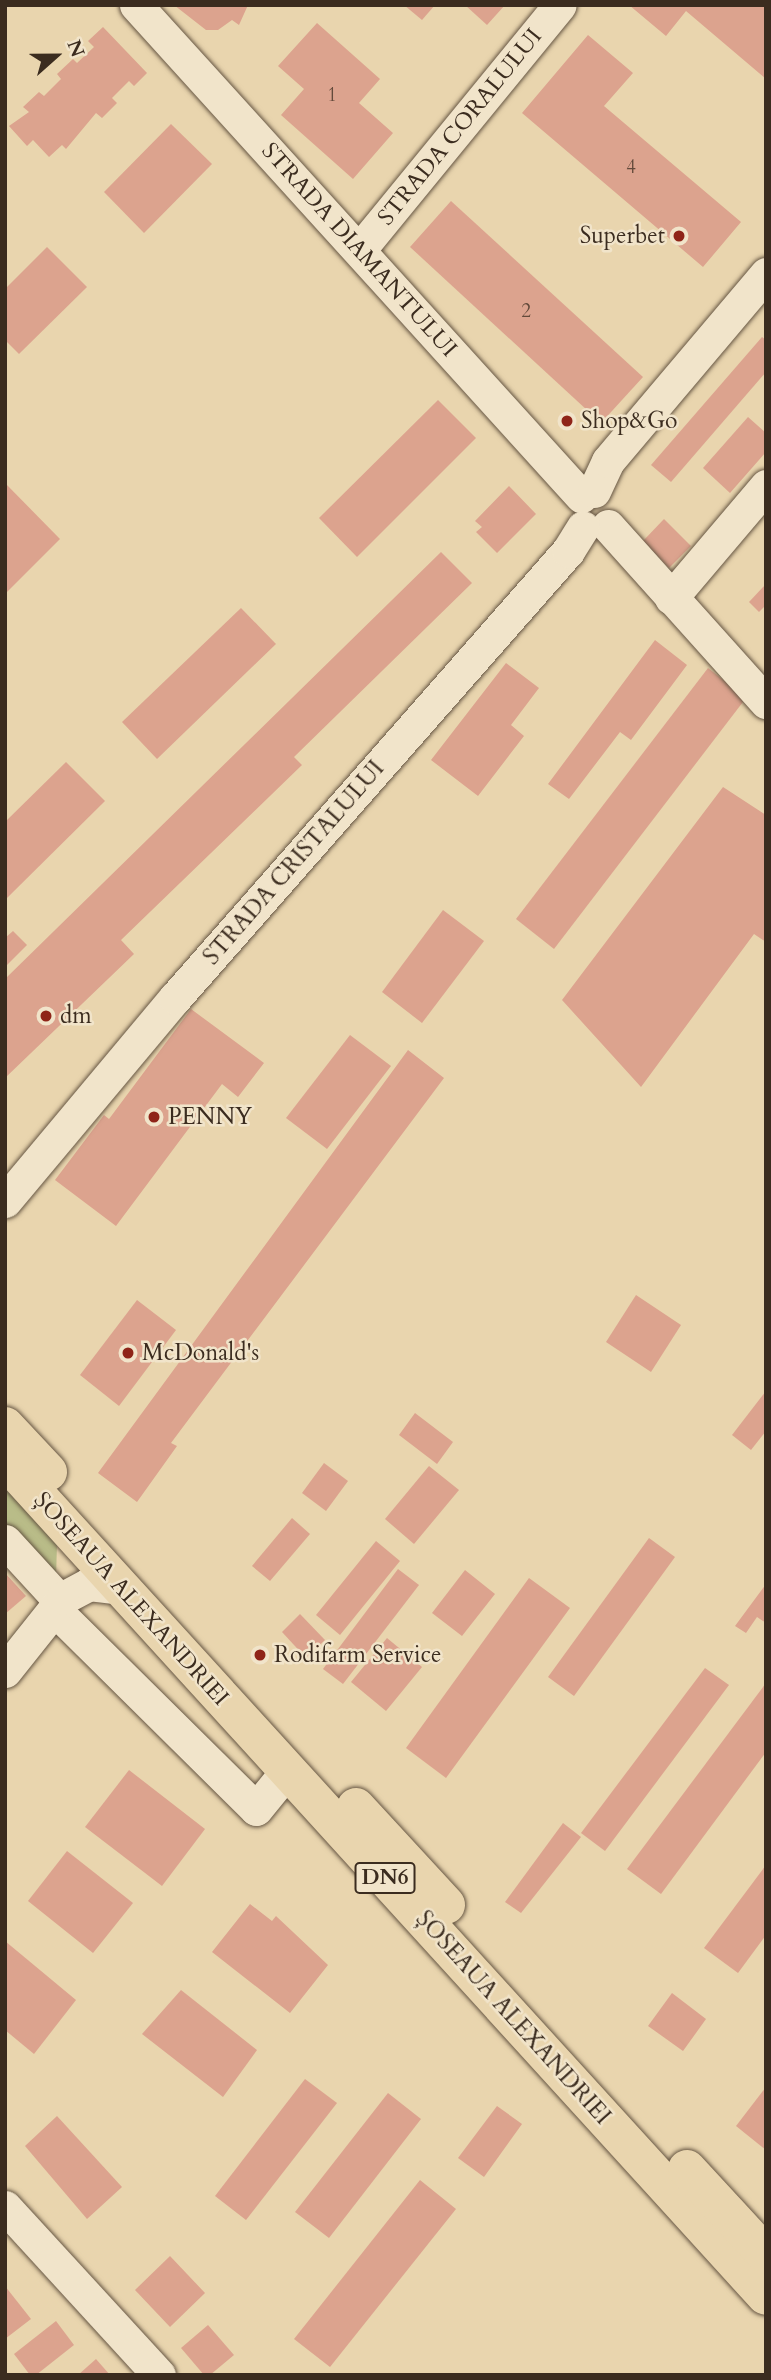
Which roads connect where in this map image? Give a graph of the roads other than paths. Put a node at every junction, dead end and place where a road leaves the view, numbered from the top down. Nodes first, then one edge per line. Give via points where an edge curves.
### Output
1 (136, 5) edge
2 (560, 5) edge
3 (360, 249) junction
4 (766, 274) edge
5 (766, 293) edge
6 (766, 486) edge
7 (596, 508) junction
8 (671, 598) junction
9 (766, 702) edge
10 (5, 1201) edge
11 (5, 1426) edge
12 (12, 1474) edge
13 (5, 1541) edge
14 (123, 1588) junction
15 (59, 1602) junction
16 (5, 1671) edge
17 (287, 1771) junction
18 (5, 2207) edge
19 (766, 2255) edge
20 (766, 2296) edge
21 (159, 2375) edge

1 - 3 street, STRADA DIAMANTULUI
2 - 3 street, STRADA CORALULUI
3 - 7 street, STRADA DIAMANTULUI
4 - 7 street, STRADA CRISTALULUI via 608,461
5 - 7 street, STRADA CRISTALULUI via 646,436
6 - 8 street
7 - 8 street, STRADA DIAMANTULUI
7 - 10 street, STRADA CRISTALULUI via 568,551 175,998
8 - 9 street, STRADA DIAMANTULUI
11 - 19 main road, ȘOSEAUA ALEXANDRIEI / DN6
12 - 14 main road, ȘOSEAUA ALEXANDRIEI / DN6
13 - 15 street
14 - 15 street via 89,1584
14 - 17 main road, ȘOSEAUA ALEXANDRIEI / DN6
15 - 16 street
15 - 17 street via 256,1808
17 - 20 main road, ȘOSEAUA ALEXANDRIEI / DN6
18 - 21 street

